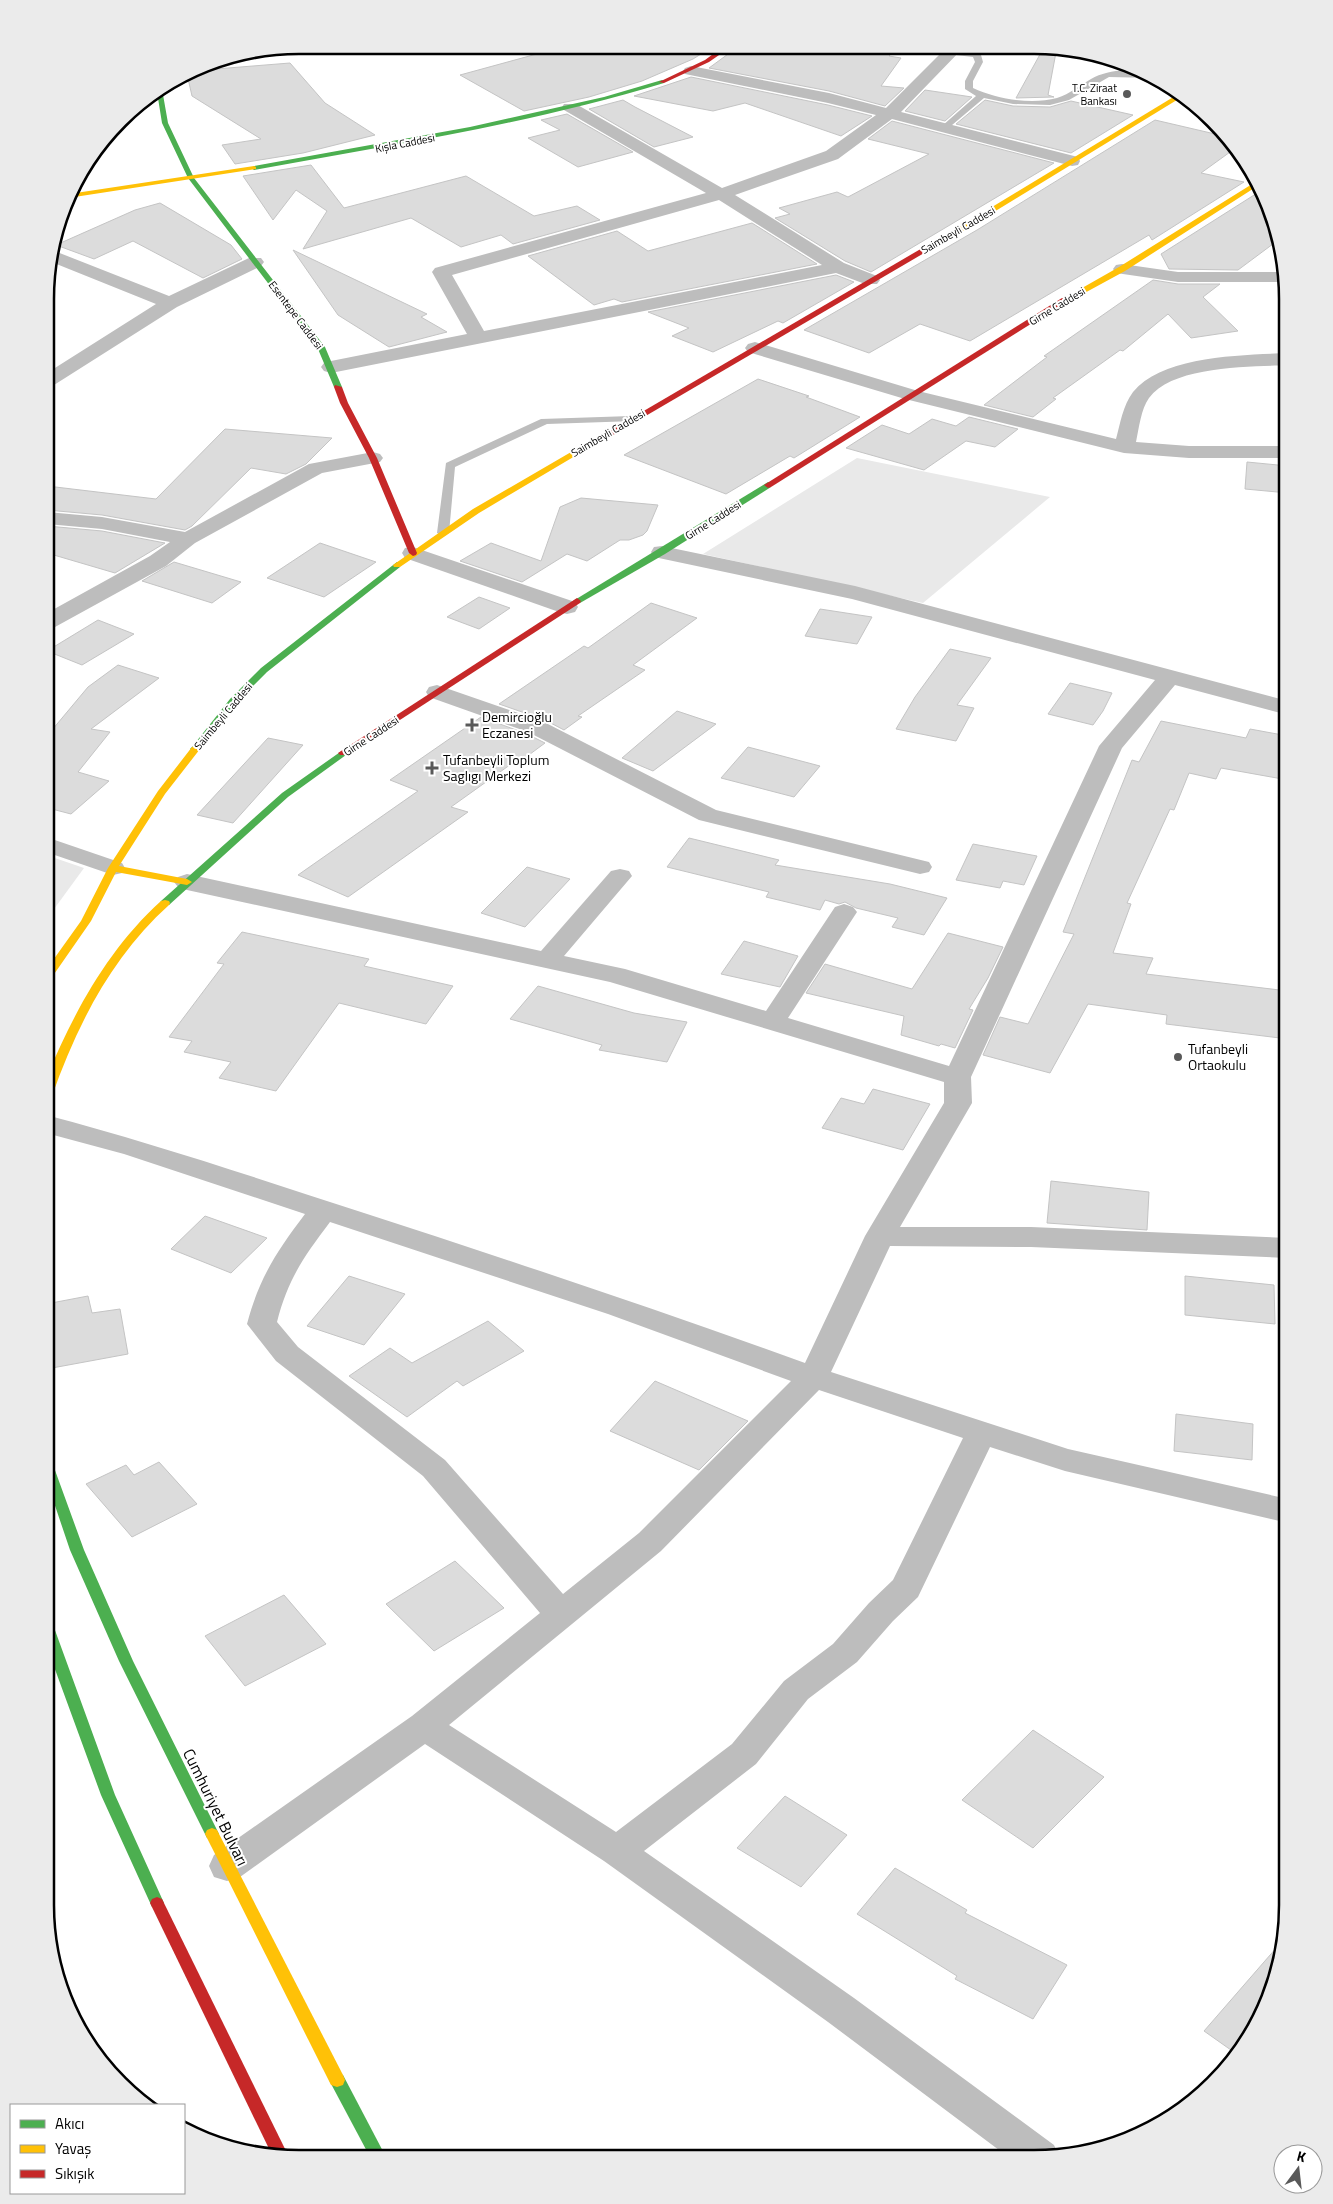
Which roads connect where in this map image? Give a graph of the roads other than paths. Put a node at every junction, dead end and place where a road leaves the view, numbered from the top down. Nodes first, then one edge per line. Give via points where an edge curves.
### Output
1 (717, 54) edge
2 (953, 54) edge
3 (973, 54) edge
4 (691, 71) junction
5 (1132, 74) edge
6 (161, 96) edge
7 (981, 96) junction
8 (1175, 99) edge
9 (570, 107) junction
10 (890, 113) junction
11 (945, 128) junction
12 (1072, 161) junction
13 (191, 178) junction
14 (1252, 187) edge
15 (721, 194) junction
16 (77, 195) edge
17 (57, 259) edge
18 (255, 262) junction
19 (838, 267) junction
20 (1122, 269) junction
21 (1278, 277) edge
22 (871, 280) junction
23 (170, 303) junction
24 (478, 337) junction
25 (755, 348) junction
26 (1279, 359) edge
27 (331, 367) junction
28 (54, 376) edge
29 (912, 395) junction
30 (632, 419) junction
31 (1124, 447) junction
32 (1279, 452) edge
33 (373, 458) junction
34 (54, 519) edge
35 (443, 533) junction
36 (188, 539) junction
37 (413, 552) junction
38 (662, 552) junction
39 (566, 607) junction
40 (54, 618) edge
41 (1170, 677) junction
42 (437, 692) junction
43 (1279, 706) edge
44 (54, 847) edge
45 (920, 867) dead end
46 (113, 868) junction
47 (620, 876) dead end
48 (187, 882) junction
49 (844, 912) dead end
50 (547, 960) junction
51 (54, 967) edge
52 (772, 1022) junction
53 (54, 1073) edge
54 (957, 1077) junction
55 (54, 1126) edge
56 (324, 1210) junction
57 (880, 1236) junction
58 (1279, 1248) edge
59 (813, 1377) junction
60 (981, 1432) junction
61 (54, 1485) edge
62 (1279, 1509) edge
63 (561, 1614) junction
64 (54, 1647) edge
65 (424, 1726) junction
66 (617, 1851) junction
67 (227, 1866) junction
68 (277, 2149) edge
69 (374, 2150) edge
70 (1028, 2150) edge

1 - 4 street, Kışla Caddesi
2 - 10 street
3 - 7 lane via 977,55 979,62 969,81 969,89
4 - 9 street, Kışla Caddesi via 616,96
4 - 10 street
5 - 7 lane via 1107,76 1061,100 1044,103
6 - 13 street, Esentepe Caddesi via 165,123
7 - 11 lane
8 - 12 street, Saimbeyli Caddesi
9 - 13 street, Kışla Caddesi via 374,149
9 - 15 street
10 - 11 street
10 - 15 street via 832,155
11 - 12 street
12 - 22 street, Saimbeyli Caddesi
13 - 16 street, Kışla Caddesi
13 - 18 street, Esentepe Caddesi
14 - 20 street, Girne Caddesi
15 - 19 street
15 - 24 street via 441,272
17 - 23 street
18 - 23 street
18 - 27 street, Esentepe Caddesi via 300,318
19 - 22 street
19 - 24 street
20 - 21 street via 1178,277
20 - 29 street, Girne Caddesi
22 - 25 street, Saimbeyli Caddesi
23 - 28 street
24 - 27 street
25 - 29 street
25 - 30 street, Saimbeyli Caddesi
26 - 31 street via 1211,363 1154,381 1141,396
27 - 33 street, Esentepe Caddesi via 344,403
29 - 31 street
29 - 38 street, Girne Caddesi
30 - 35 street, Saimbeyli Caddesi
30 - 35 lane via 545,421 450,465
31 - 32 street via 1189,452
33 - 36 street via 316,468
33 - 37 street, Esentepe Caddesi
34 - 36 street via 102,523
35 - 37 street, Saimbeyli Caddesi
36 - 40 street via 158,561
37 - 39 street
37 - 46 street, Saimbeyli Caddesi via 264,670 233,701 161,793
38 - 39 street, Girne Caddesi
38 - 41 street via 855,594
39 - 42 street, Girne Caddesi
41 - 43 street
41 - 54 street via 1112,746
42 - 45 street via 536,727 708,815
42 - 48 street, Girne Caddesi via 285,795
44 - 46 street
46 - 48 street
46 - 51 street via 86,921
47 - 50 street
48 - 50 street
48 - 53 street via 136,932 114,959 89,1000
49 - 52 street
50 - 52 street via 616,975
52 - 54 street
54 - 57 street via 958,1103
55 - 56 street via 134,1148
56 - 59 street via 619,1307
56 - 63 street via 286,1260 268,1300 262,1324 287,1354 434,1468
57 - 58 street via 1031,1237
57 - 59 street
59 - 60 street
59 - 63 street via 650,1542
60 - 62 street via 1065,1460
60 - 66 street via 906,1588 845,1653 796,1690 744,1754
61 - 67 street, Cumhuriyet Bulvarı via 77,1550 126,1661
63 - 65 street
64 - 68 street via 108,1795 164,1920
65 - 66 street
65 - 67 street
66 - 70 street via 841,2010
67 - 69 street, Cumhuriyet Bulvarı

